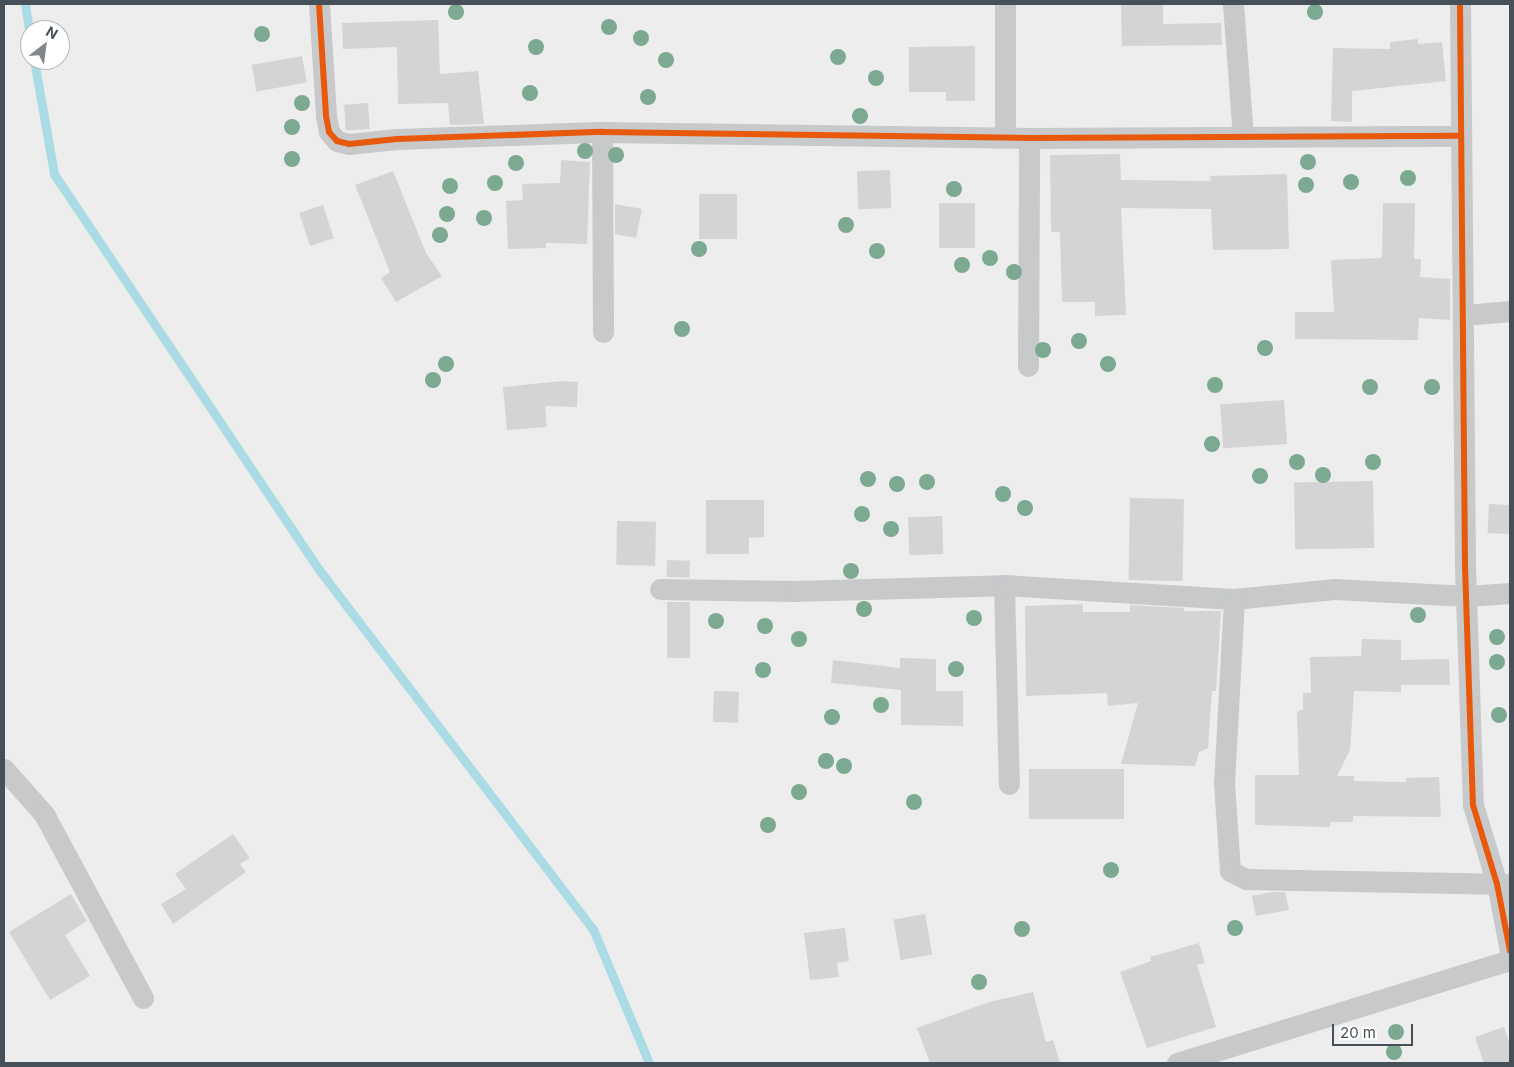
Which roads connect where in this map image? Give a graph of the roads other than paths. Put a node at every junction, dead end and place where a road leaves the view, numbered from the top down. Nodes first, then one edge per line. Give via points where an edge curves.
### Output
1 (319, 4) edge
2 (1005, 4) edge
3 (1233, 4) edge
4 (1460, 4) edge
5 (602, 132) junction
6 (1243, 136) junction
7 (1460, 136) junction
8 (1005, 137) junction
9 (1029, 138) junction
10 (1510, 312) edge
11 (1465, 315) junction
12 (603, 332) dead end
13 (1028, 366) dead end
14 (1004, 586) junction
15 (660, 589) dead end
16 (1510, 592) edge
17 (1467, 596) junction
18 (1234, 599) junction
19 (4, 769) edge
20 (1009, 784) dead end
21 (1504, 884) edge
22 (1510, 952) edge
23 (1510, 960) edge
24 (143, 998) dead end
25 (1178, 1063) edge

1 - 5 street via 326,116 329,132 337,141 361,144 397,139
2 - 8 street
3 - 6 street
4 - 7 street
5 - 8 street
5 - 12 street
6 - 7 street
6 - 9 street
7 - 11 street
8 - 9 street
9 - 13 street
10 - 11 street
11 - 17 street
14 - 15 street via 794,591
14 - 18 street
14 - 20 street
16 - 17 street
17 - 18 street via 1336,589
17 - 21 street via 1473,805
18 - 21 street via 1224,783 1230,871 1253,879
19 - 24 street via 44,814
21 - 22 street
23 - 25 street

